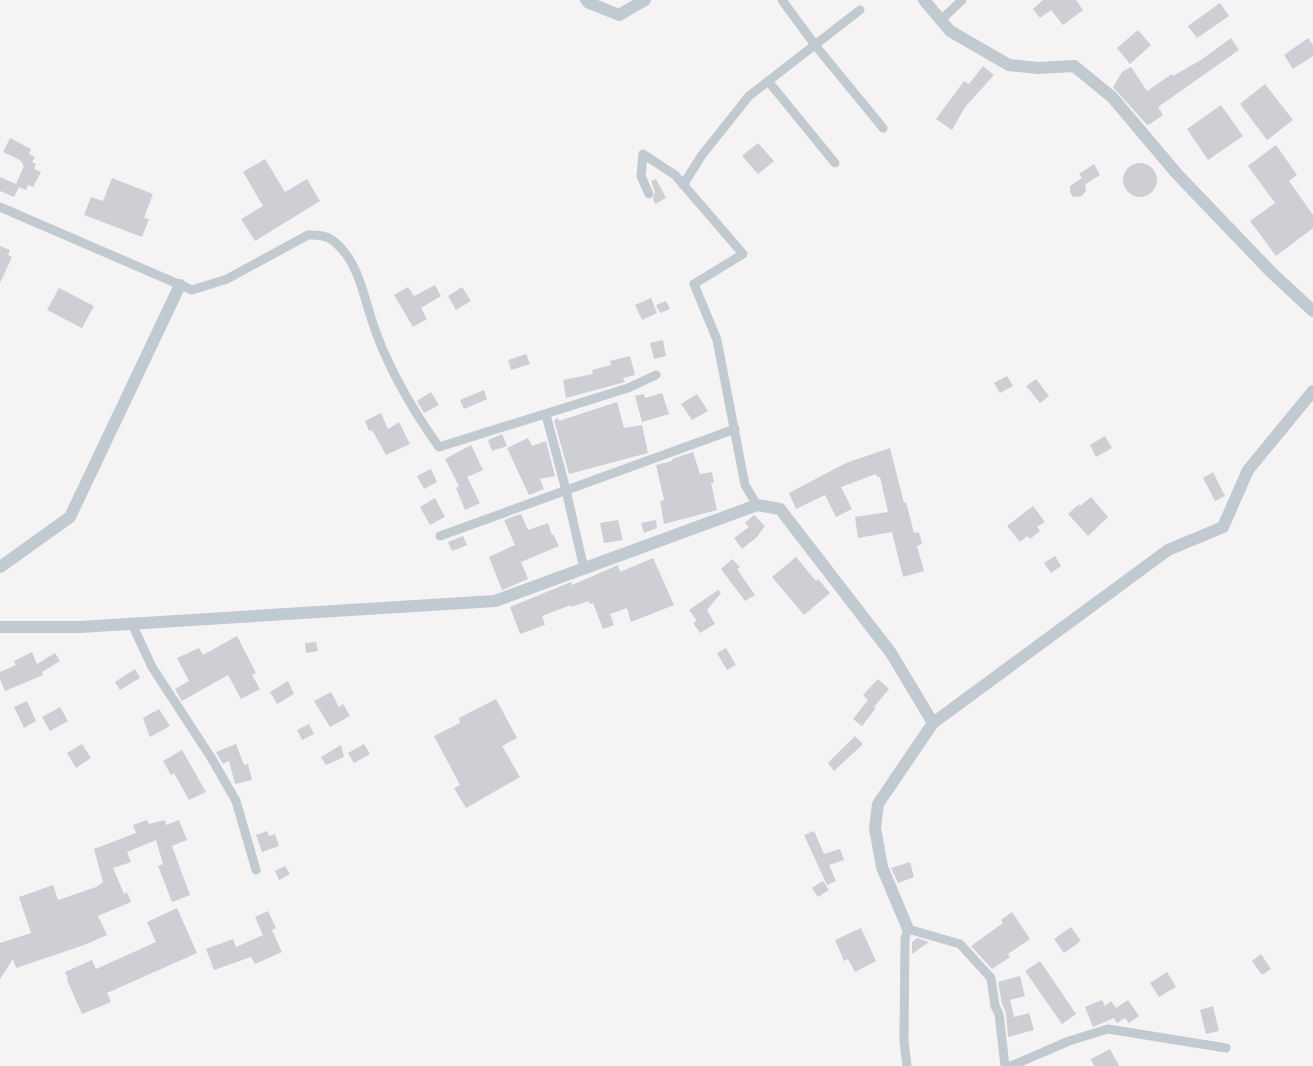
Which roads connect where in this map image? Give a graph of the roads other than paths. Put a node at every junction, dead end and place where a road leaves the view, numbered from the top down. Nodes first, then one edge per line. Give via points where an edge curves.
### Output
1 (586, 0) edge
2 (645, 0) edge
3 (782, 0) edge
4 (924, 0) edge
5 (963, 0) edge
6 (860, 10) dead end
7 (941, 20) junction
8 (815, 45) junction
9 (768, 81) junction
10 (883, 128) dead end
11 (835, 163) dead end
12 (683, 185) junction
13 (650, 194) dead end
14 (0, 207) edge
15 (180, 285) junction
16 (1313, 311) edge
17 (656, 375) dead end
18 (1313, 391) edge
19 (546, 415) junction
20 (735, 429) junction
21 (567, 490) junction
22 (757, 505) junction
23 (440, 536) dead end
24 (0, 567) edge
25 (584, 569) junction
26 (132, 624) junction
27 (0, 627) edge
28 (933, 723) junction
29 (256, 870) dead end
30 (908, 929) junction
31 (1226, 1048) dead end
32 (907, 1066) edge
33 (1005, 1066) edge
34 (1011, 1066) edge

1 - 2 street via 618,15
3 - 8 street
4 - 7 street
5 - 7 street
6 - 8 street
7 - 16 street via 950,30 1009,65 1074,66 1112,97 1178,175
8 - 9 street
8 - 10 street
9 - 11 street
9 - 12 street via 749,96
12 - 13 street via 675,175 643,154 641,176
12 - 20 street via 743,254 694,284 717,340
14 - 15 street
15 - 19 street via 192,290 227,279 308,235 330,237 346,255 363,289 376,335 410,406 439,447
15 - 24 street via 70,518
17 - 19 street
18 - 28 street via 1248,470 1223,527 1168,550
19 - 21 street
20 - 21 street
20 - 22 street via 745,485
21 - 23 street
21 - 25 street
22 - 25 street
22 - 28 street via 780,509 891,652
25 - 26 street via 495,601
26 - 27 street
26 - 29 street via 152,667 236,801
28 - 30 street via 878,804 875,828 882,867
30 - 32 street via 904,1030
30 - 33 street via 960,944 991,978
31 - 34 street via 1108,1029

